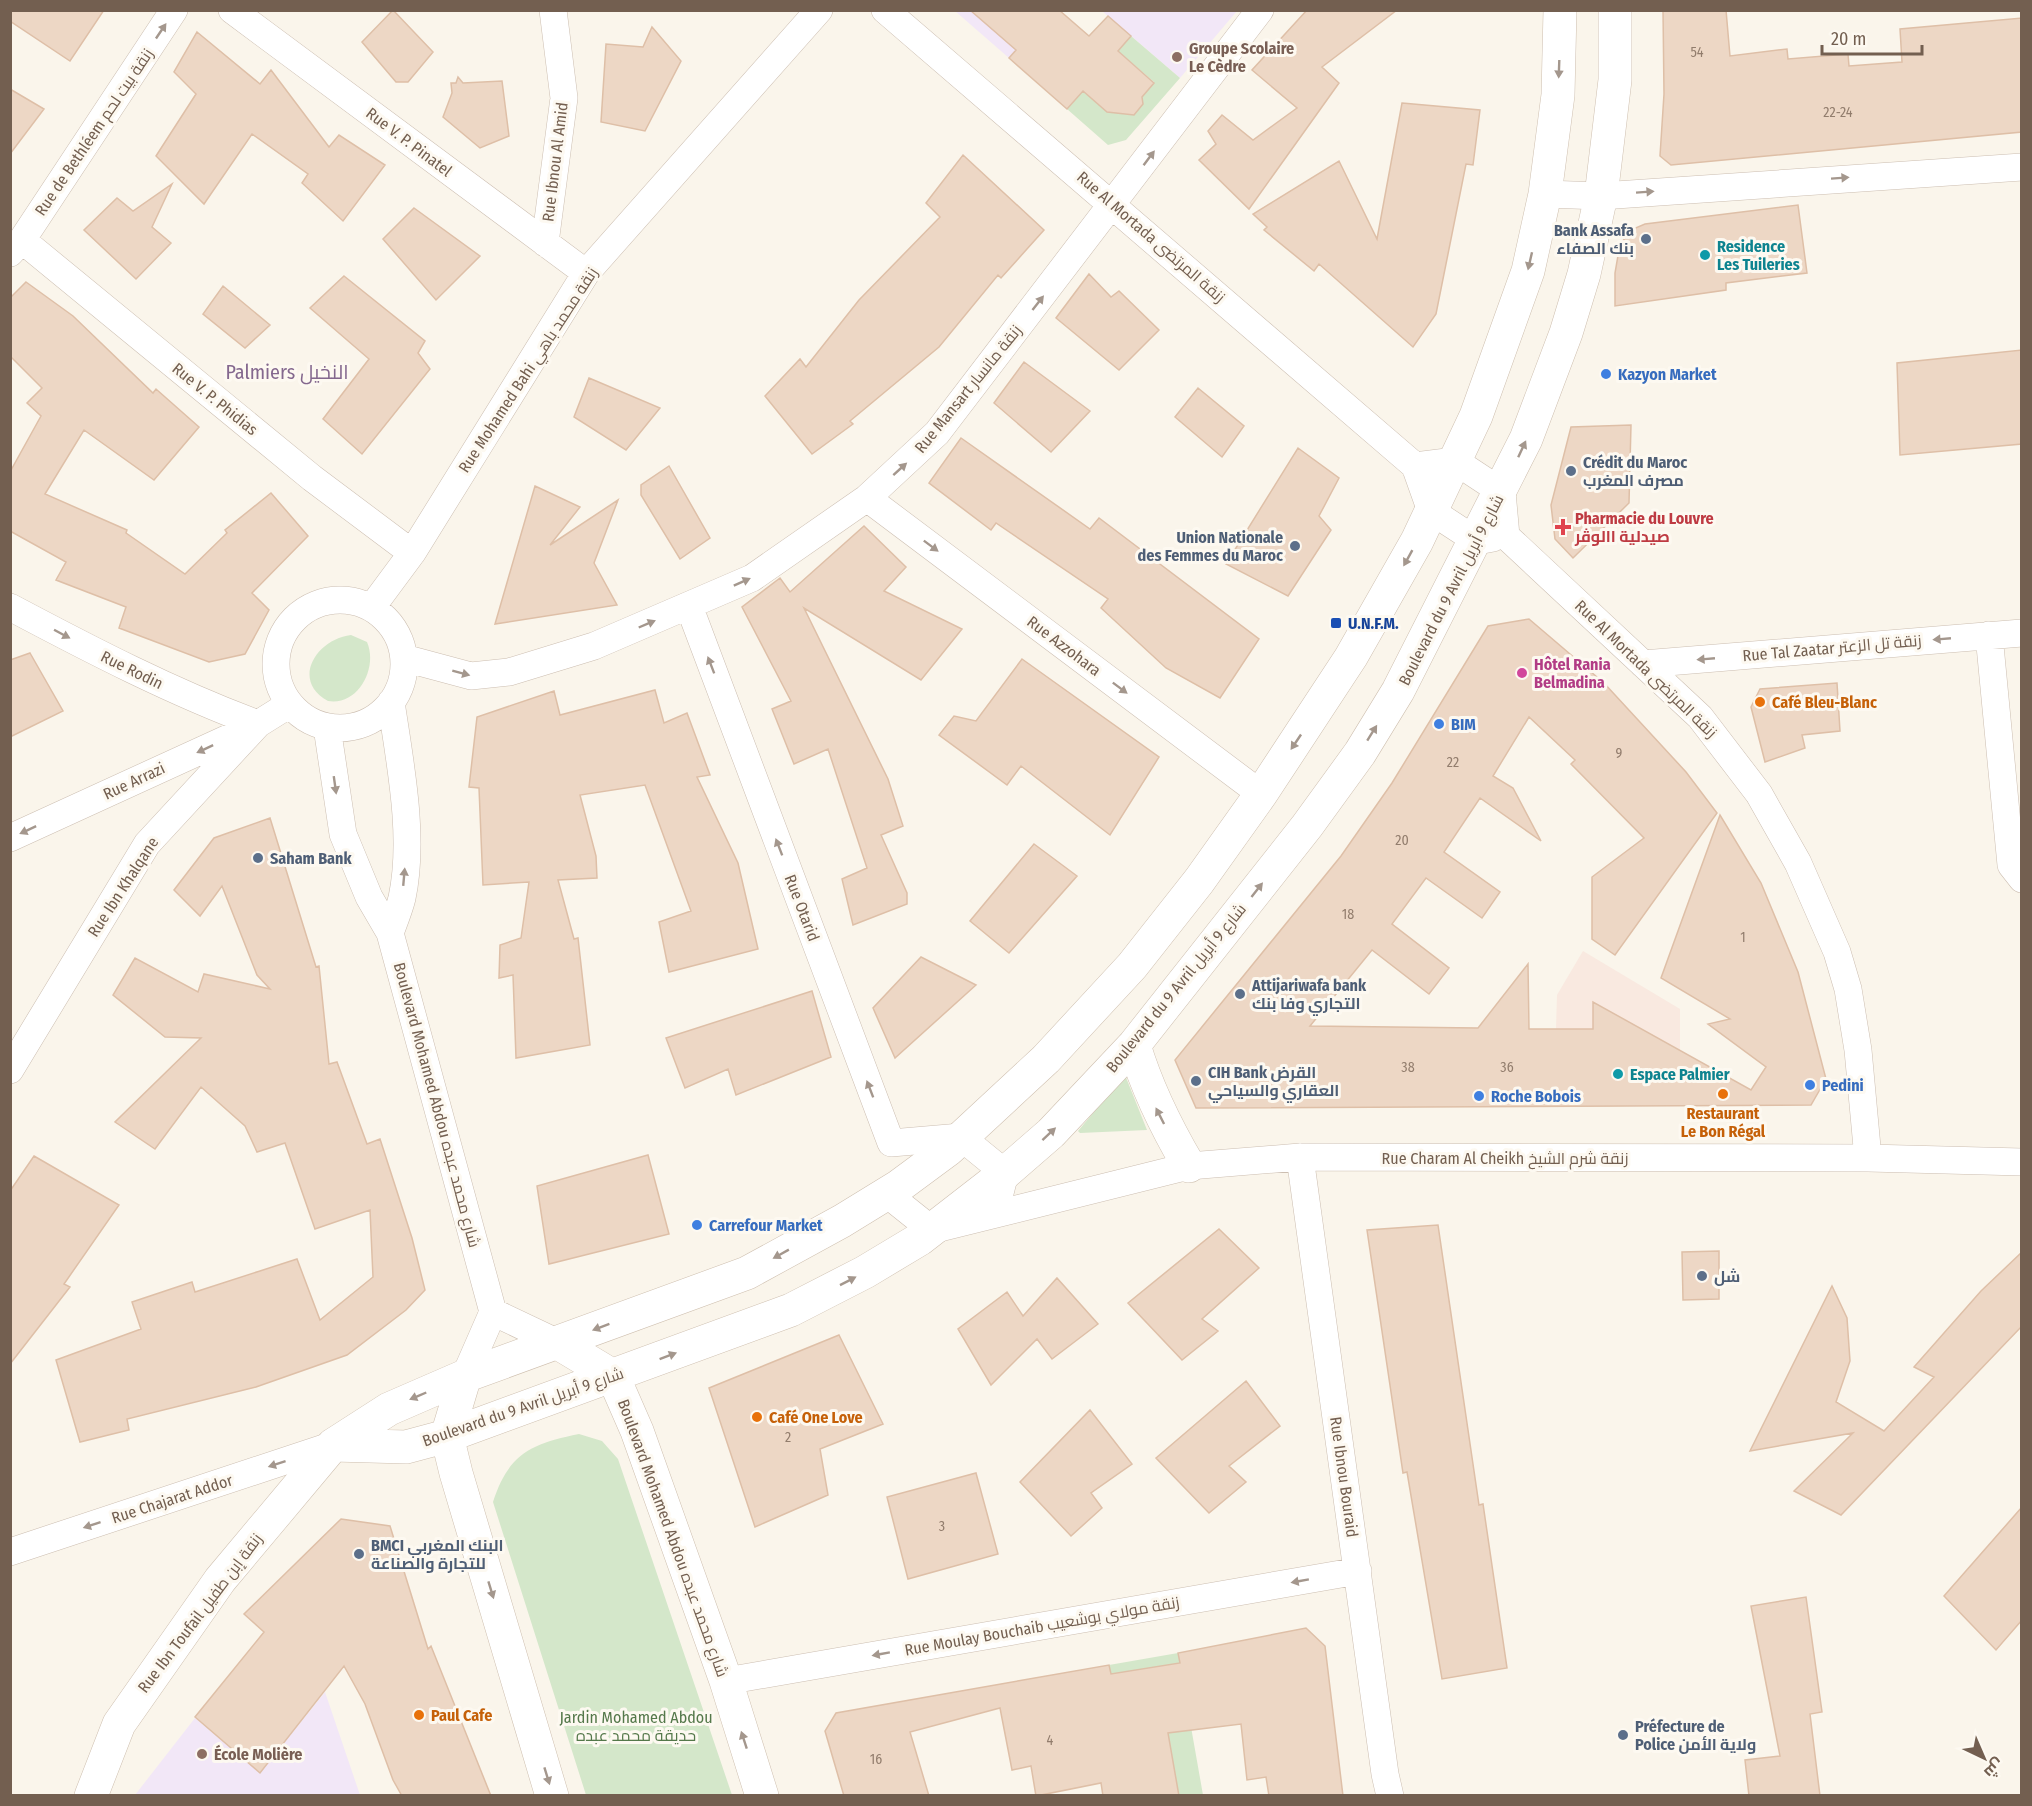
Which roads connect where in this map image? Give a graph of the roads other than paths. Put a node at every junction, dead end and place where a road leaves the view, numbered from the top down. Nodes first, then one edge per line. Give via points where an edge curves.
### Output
1 (174, 10) edge
2 (232, 10) edge
3 (553, 10) edge
4 (819, 10) edge
5 (885, 10) edge
6 (1260, 10) edge
7 (1560, 10) edge
8 (1615, 10) edge
9 (2022, 167) edge
10 (1545, 194) junction
11 (1601, 196) junction
12 (1114, 204) junction
13 (544, 243) junction
14 (16, 246) edge
15 (586, 273) junction
16 (1455, 460) junction
17 (1415, 466) junction
18 (1502, 492) junction
19 (867, 498) junction
20 (1431, 511) junction
21 (1491, 538) junction
22 (412, 553) junction
23 (689, 606) junction
24 (10, 607) edge
25 (372, 608) junction
26 (2022, 633) edge
27 (1989, 635) junction
28 (404, 658) junction
29 (1643, 664) junction
30 (391, 702) junction
31 (290, 704) junction
32 (258, 724) junction
33 (327, 727) junction
34 (1261, 794) junction
35 (10, 838) edge
36 (2022, 879) edge
37 (390, 933) junction
38 (1134, 1045) junction
39 (10, 1070) edge
40 (961, 1137) junction
41 (1300, 1157) junction
42 (1868, 1158) junction
43 (2022, 1162) edge
44 (1189, 1166) junction
45 (1005, 1173) junction
46 (887, 1194) junction
47 (994, 1215) junction
48 (932, 1230) junction
49 (494, 1312) junction
50 (558, 1343) junction
51 (465, 1376) junction
52 (614, 1376) junction
53 (447, 1436) junction
54 (333, 1445) junction
55 (10, 1552) edge
56 (1358, 1571) junction
57 (726, 1681) junction
58 (91, 1796) edge
59 (552, 1796) edge
60 (762, 1796) edge
61 (1390, 1796) edge

14 -> 1 street, Rue de Bethléem زنقة بيت لحم
2 - 13 street, Rue V. P. Pinatel
3 - 13 street, Rue Ibnou Al Amid via 564,98
4 - 15 street, Rue Mohamed Bahi زنقة محمد باهي
5 - 12 street, Rue Al Mortada زنقة المرتضى
12 -> 6 street, Rue Mansart زنقة مانسار
7 -> 10 street via 1558,95
8 - 11 street, Boulevard du 9 Avril شارع 9 أبريل via 1615,80
11 -> 9 street
10 - 11 street
10 -> 16 street via 1514,314
18 -> 11 street, Boulevard du 9 Avril شارع 9 أبريل via 1566,333
12 - 17 street, Rue Al Mortada زنقة المرتضى
19 -> 12 street, Rue Mansart زنقة مانسار via 937,433
13 - 15 street, Rue V. P. Pinatel
14 - 22 street, Rue V. P. Phidias
15 - 22 street, Rue Mohamed Bahi زنقة محمد باهي
16 - 17 street
16 - 18 street
16 - 20 street
17 - 20 street, Rue Al Mortada زنقة المرتضى
18 - 21 street, Boulevard du 9 Avril شارع 9 أبريل
23 -> 19 street, Rue Mansart زنقة مانسار via 752,578
19 -> 34 street, Rue Azzohara
20 - 21 street, Rue Al Mortada زنقة المرتضى
20 -> 34 street via 1351,657
21 - 29 street, Rue Al Mortada زنقة المرتضى
38 -> 21 street, Boulevard du 9 Avril شارع 9 أبريل via 1360,753
22 - 25 street, Rue Mohamed Bahi زنقة محمد باهي
28 -> 23 street, Rue Mansart زنقة مانسار via 471,676 509,672 594,646
40 -> 23 street, Rue Otarid via 891,1143
24 -> 32 street, Rue Rodin via 148,678
25 - 28 street via 392,626
25 - 31 street via 345,599 324,601 305,610 290,624 280,641 276,662 281,688
26 - 27 street, Rue Tal Zaatar زنقة تل الزعتر
27 -> 29 street, Rue Tal Zaatar زنقة تل الزعتر
27 - 36 street via 2011,865
28 - 30 street via 401,684
29 - 42 street, Rue Al Mortada زنقة المرتضى via 1700,717 1735,760 1759,794 1822,913 1848,989
30 - 33 street via 379,715 363,723
37 -> 30 street via 402,898 406,833 404,787
31 - 32 street, Rue Ibn Khalqane
31 - 33 street via 309,720
32 -> 35 street, Rue Arrazi
32 - 39 street, Rue Ibn Khalqane via 147,844
33 -> 37 street, Boulevard Mohamed Abdou شارع محمد عبده via 343,834 369,897
34 - 40 street via 1132,966 1046,1059
37 - 49 street, Boulevard Mohamed Abdou شارع محمد عبده
44 -> 38 street via 1145,1084
45 -> 38 street, Boulevard du 9 Avril شارع 9 أبريل via 1051,1132
40 - 45 street
40 - 46 street
41 - 42 street, Rue Charam Al Cheikh زنقة شرم الشيخ
41 - 44 street, Rue Charam Al Cheikh زنقة شرم الشيخ
41 - 56 street, Rue Ibnou Bouraid
42 - 43 street, Rue Charam Al Cheikh زنقة شرم الشيخ
44 - 47 street, Rue Charam Al Cheikh زنقة شرم الشيخ
45 - 47 street
45 - 48 street, Boulevard du 9 Avril شارع 9 أبريل
46 - 48 street
46 -> 50 street via 747,1273
47 - 48 street, Rue Charam Al Cheikh زنقة شرم الشيخ
52 -> 48 street, Boulevard du 9 Avril شارع 9 أبريل via 791,1310 865,1272
49 - 50 street
49 - 51 street
50 - 51 street
50 - 52 street
51 - 53 street
51 -> 54 street via 390,1409
52 - 53 street, Boulevard du 9 Avril شارع 9 أبريل
52 - 57 street, Boulevard Mohamed Abdou شارع محمد عبده
53 - 54 street, Boulevard du 9 Avril شارع 9 أبريل via 406,1447
53 -> 59 street
54 -> 55 street, Rue Chajarat Addor
54 - 58 street, Rue Ibn Toufail زنقة إبن طفيل via 220,1580 119,1724
56 -> 57 street, Rue Moulay Bouchaib زنقة مولاي بوشعيب
56 - 61 street, Rue Ibnou Bouraid
60 -> 57 street, Boulevard Mohamed Abdou شارع محمد عبده

